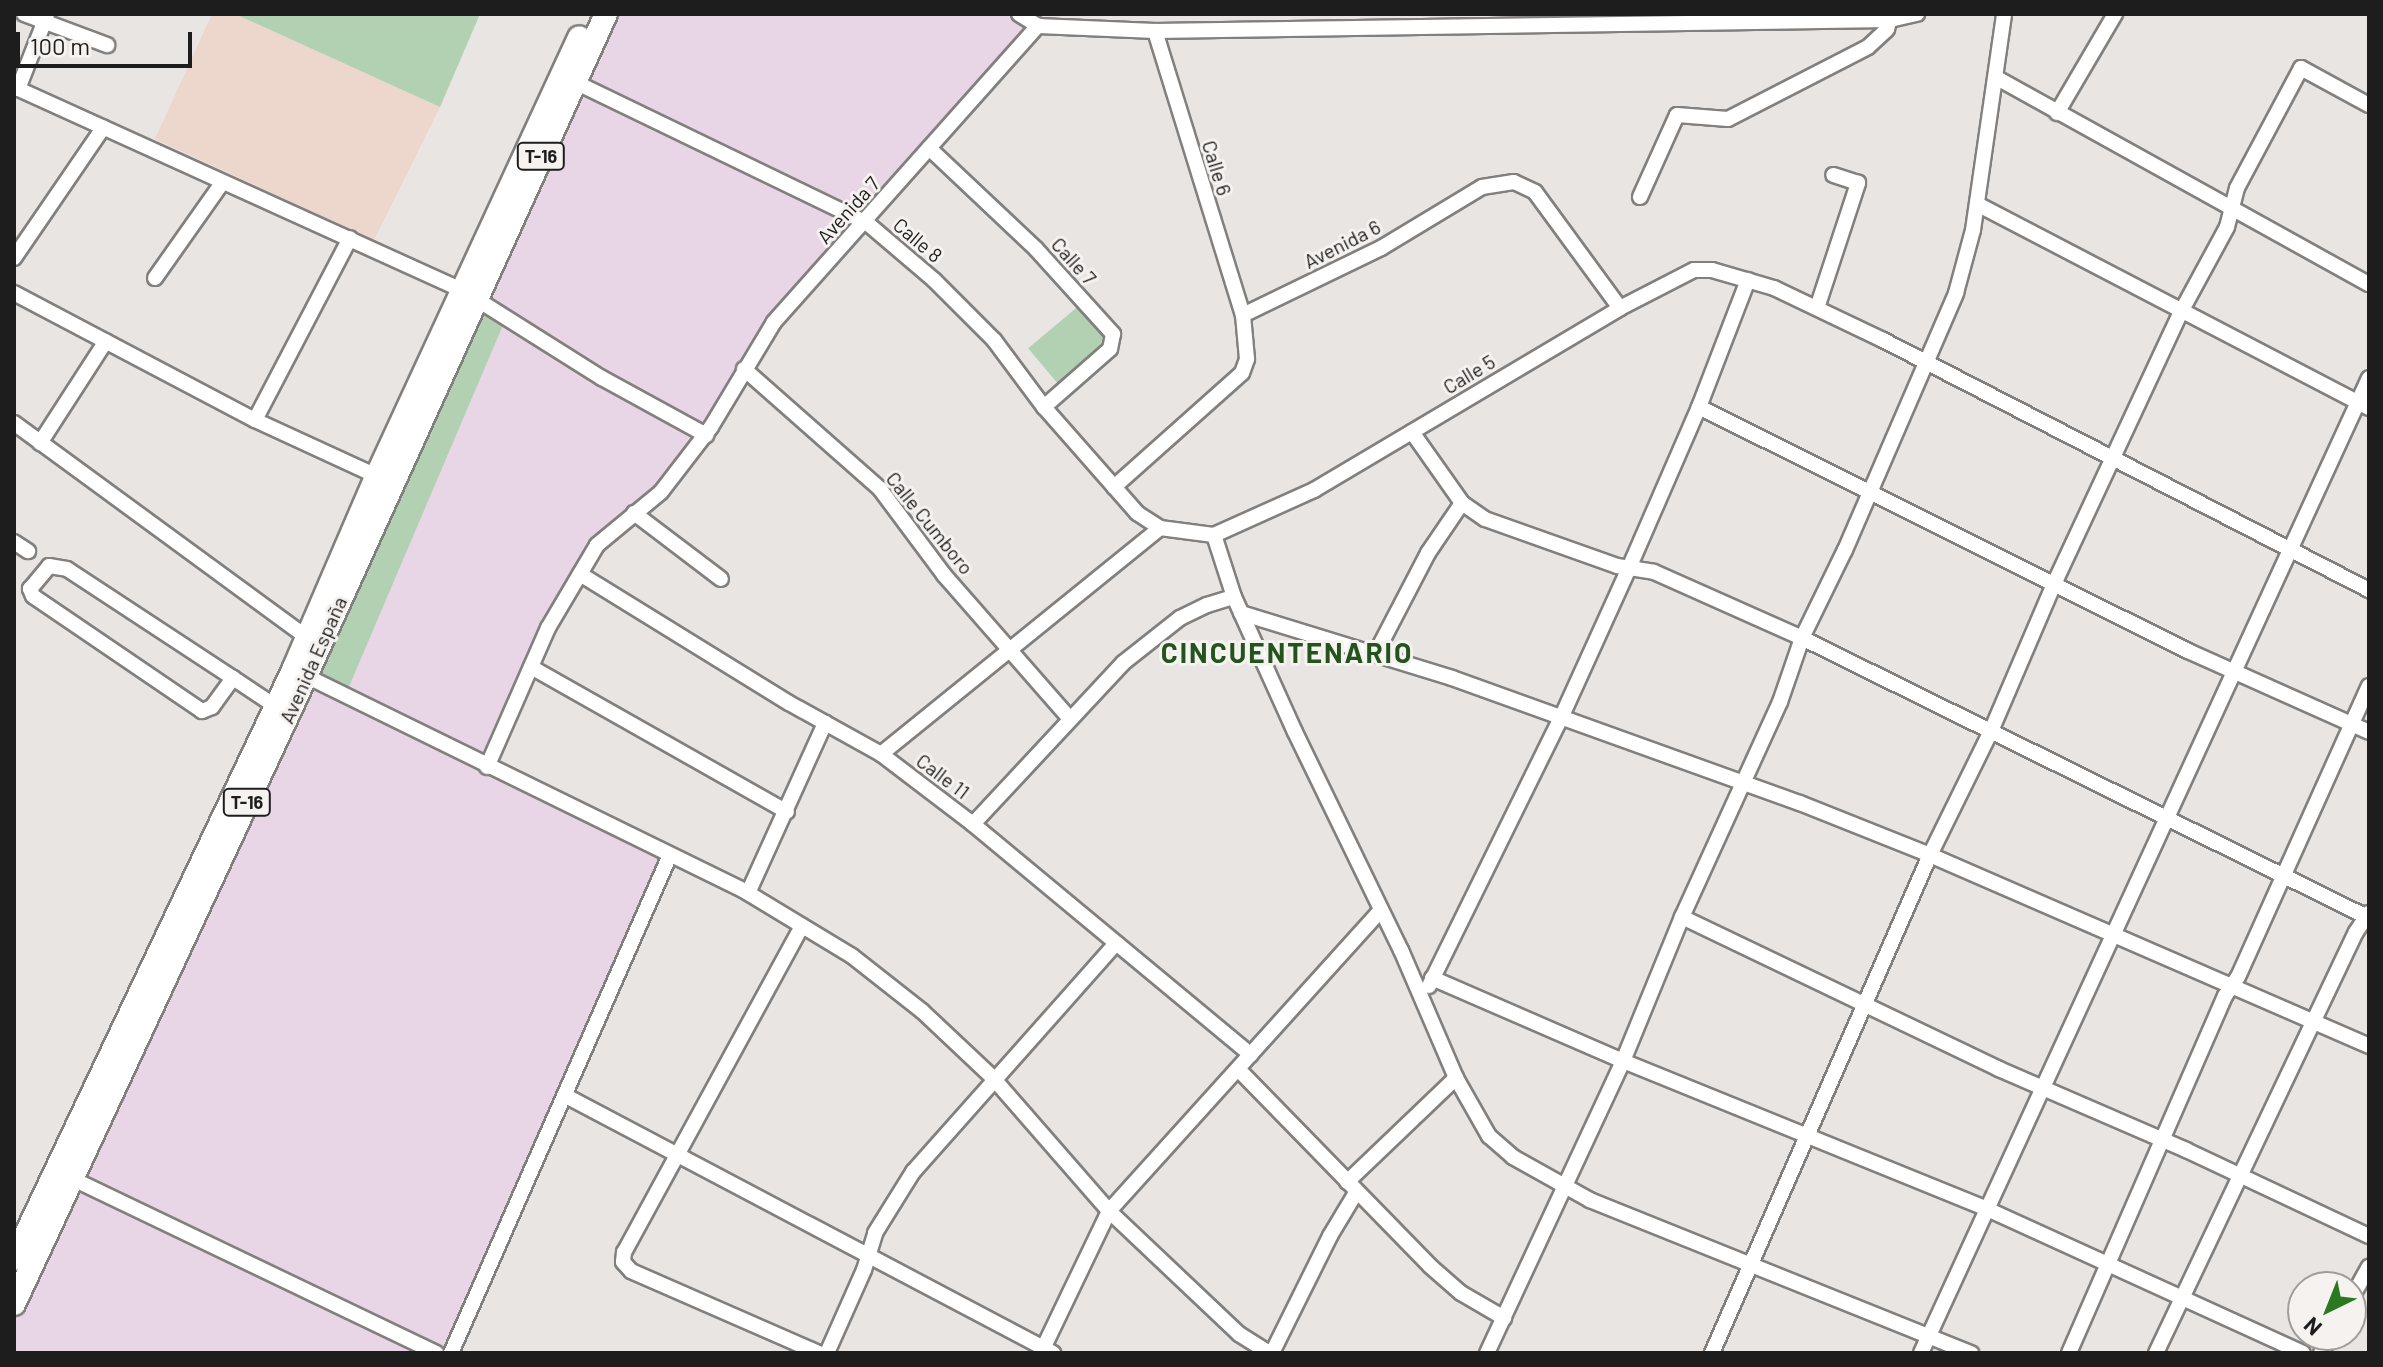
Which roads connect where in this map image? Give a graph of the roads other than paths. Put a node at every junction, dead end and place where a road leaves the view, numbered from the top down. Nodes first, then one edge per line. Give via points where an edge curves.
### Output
1 (24, 14) edge
2 (590, 14) edge
3 (606, 14) edge
4 (1019, 14) edge
5 (1678, 14) edge
6 (1917, 14) edge
7 (2004, 14) edge
8 (2115, 14) edge
9 (1813, 17) edge
10 (1891, 17) edge
11 (46, 18) edge
12 (1694, 23) junction
13 (1038, 26) junction
14 (1155, 31) junction
15 (107, 45) dead end
16 (1997, 78) junction
17 (575, 82) junction
18 (16, 88) edge
19 (2369, 105) edge
20 (2057, 113) junction
21 (103, 128) junction
22 (929, 148) junction
23 (1833, 175) dead end
24 (222, 183) junction
25 (1640, 197) dead end
26 (1977, 204) junction
27 (2233, 210) junction
28 (867, 223) junction
29 (350, 238) junction
30 (14, 258) edge
31 (155, 278) dead end
32 (1748, 280) junction
33 (2369, 284) edge
34 (14, 293) edge
35 (469, 294) junction
36 (1620, 308) junction
37 (1817, 308) junction
38 (2182, 310) junction
39 (1243, 315) junction
40 (106, 341) junction
41 (1928, 363) junction
42 (744, 369) junction
43 (2369, 378) edge
44 (2363, 405) edge
45 (1044, 407) junction
46 (1699, 407) junction
47 (255, 420) junction
48 (14, 423) edge
49 (1412, 432) junction
50 (706, 435) junction
51 (40, 443) junction
52 (2115, 457) junction
53 (384, 479) junction
54 (1114, 487) junction
55 (1871, 491) junction
56 (1462, 503) junction
57 (634, 513) junction
58 (1160, 528) junction
59 (1214, 535) junction
60 (14, 542) edge
61 (2289, 549) junction
62 (28, 551) dead end
63 (1629, 568) junction
64 (580, 574) junction
65 (721, 579) dead end
66 (2054, 584) junction
67 (2369, 590) edge
68 (1234, 597) junction
69 (1241, 613) junction
70 (306, 637) junction
71 (1802, 638) junction
72 (1010, 652) junction
73 (1376, 653) junction
74 (531, 667) junction
75 (2233, 672) junction
76 (300, 673) junction
77 (233, 678) junction
78 (2369, 686) edge
79 (275, 706) junction
80 (1069, 718) junction
81 (1561, 718) junction
82 (825, 723) junction
83 (2352, 724) junction
84 (1991, 731) junction
85 (2369, 732) edge
86 (881, 754) junction
87 (487, 767) junction
88 (1741, 783) junction
89 (787, 812) junction
90 (2167, 817) junction
91 (973, 824) junction
92 (670, 855) junction
93 (1930, 855) junction
94 (2285, 875) junction
95 (748, 893) junction
96 (1379, 912) junction
97 (2368, 916) edge
98 (1682, 917) junction
99 (802, 926) junction
100 (2114, 934) junction
101 (1116, 943) junction
102 (1432, 978) junction
103 (2232, 986) junction
104 (1422, 1001) junction
105 (1865, 1005) junction
106 (2313, 1021) junction
107 (2369, 1046) edge
108 (1251, 1055) junction
109 (1623, 1061) junction
110 (1238, 1069) junction
111 (993, 1078) junction
112 (1456, 1078) junction
113 (2043, 1088) junction
114 (566, 1096) junction
115 (1808, 1136) junction
116 (2163, 1140) junction
117 (679, 1154) junction
118 (2241, 1175) junction
119 (71, 1178) junction
120 (1352, 1186) junction
121 (1566, 1188) junction
122 (1987, 1209) junction
123 (1109, 1211) junction
124 (2369, 1236) edge
125 (868, 1257) junction
126 (14, 1259) edge
127 (1752, 1262) junction
128 (2108, 1263) junction
129 (2182, 1297) junction
130 (14, 1304) edge
131 (1504, 1318) junction
132 (1929, 1334) junction
133 (1046, 1351) edge
134 (436, 1353) edge
135 (451, 1353) edge
136 (819, 1353) edge
137 (827, 1353) edge
138 (1271, 1353) edge
139 (1487, 1353) edge
140 (1712, 1353) edge
141 (1921, 1353) edge
142 (1971, 1353) edge
143 (2069, 1353) edge
144 (2156, 1353) edge
145 (2303, 1353) edge

1 - 11 street
2 - 35 highway, Avenida España / T-16
3 - 17 highway, Avenida España / T-16
4 - 13 street
5 - 12 street
6 - 10 street
7 - 16 street
8 - 20 street
9 - 10 street
9 - 12 street
10 - 25 street via 1877,40 1857,53 1728,119 1677,115
11 - 15 street
11 - 18 street
12 - 14 street
13 - 14 street
13 - 22 street, Avenida 7
14 - 39 street, Calle 6
16 - 20 street
16 - 26 street
17 - 28 street, Calle 8
17 - 35 highway, Avenida España / T-16
18 - 21 street
19 - 27 street via 2301,68 2237,188
20 - 27 street
21 - 24 street
21 - 30 street
22 - 28 street, Avenida 7
22 - 45 street, Calle 7 via 1036,249 1113,334 1110,349
23 - 37 street via 1858,183
24 - 29 street
24 - 31 street
26 - 38 street
26 - 41 street via 1956,293
27 - 33 street
27 - 38 street
28 - 42 street, Avenida 7 via 782,313
28 - 45 street, Calle 8 via 994,340
29 - 35 street
29 - 47 street
32 - 36 street, Calle 5 via 1694,270
32 - 37 street, Calle 5
32 - 46 street
34 - 40 street
35 - 50 street via 602,378
35 - 53 highway, Avenida España / T-16
36 - 39 street, Avenida 6 via 1535,192 1514,182 1498,182 1381,248
36 - 49 street, Calle 5
37 - 41 street, Calle 5
38 - 44 street
38 - 52 street
39 - 54 street via 1247,359 1242,373
40 - 47 street
40 - 51 street
41 - 52 street, Calle 5
41 - 55 street
42 - 50 street, Avenida 7
42 - 72 street, Calle Cumboro via 880,489
43 - 44 street
44 - 61 street
45 - 54 street, Calle 8
46 - 55 street
46 - 63 street
47 - 53 street
48 - 51 street
49 - 56 street
49 - 59 street, Calle 5 via 1314,490
50 - 57 street, Avenida 7 via 661,492
51 - 70 street
52 - 61 street, Calle 5
52 - 66 street
53 - 70 highway, Avenida España / T-16
53 - 76 highway, Avenida España / T-16
54 - 58 street, Calle 8 via 1137,513
55 - 66 street
55 - 71 street
56 - 63 street via 1520,534
56 - 73 street via 1428,553
57 - 64 street, Avenida 7 via 597,545
57 - 65 street
58 - 59 street
58 - 72 street
59 - 68 street
60 - 62 street
61 - 67 street, Calle 5
61 - 75 street
63 - 71 street via 1654,572
63 - 81 street
64 - 74 street, Avenida 7
64 - 82 street, Calle 11
66 - 75 street
66 - 84 street
68 - 69 street
68 - 80 street via 1207,605 1165,629
69 - 73 street
69 - 96 street
70 - 76 highway, Avenida España / T-16
71 - 84 street
71 - 88 street via 1780,702
72 - 80 street, Calle Cumboro
72 - 86 street
73 - 81 street
74 - 87 street, Avenida 7
74 - 89 street
75 - 83 street
75 - 90 street
76 - 79 highway, Avenida España / T-16
76 - 87 street
76 - 119 highway, Avenida España / T-16
77 - 77 street via 67,569 49,566 30,589 202,711 212,707
77 - 79 street
78 - 83 street
79 - 126 highway, Avenida España / T-16
80 - 91 street
81 - 88 street
81 - 102 street
82 - 86 street, Calle 11
82 - 89 street
83 - 85 street
83 - 94 street
84 - 90 street
84 - 93 street
86 - 91 street, Calle 11
87 - 92 street
88 - 93 street
88 - 98 street
89 - 95 street
90 - 94 street
90 - 100 street
91 - 101 street, Calle 11
92 - 95 street
92 - 114 street
93 - 100 street
93 - 105 street
94 - 97 street
94 - 103 street
95 - 99 street
96 - 104 street
96 - 108 street
97 - 106 street
98 - 105 street
98 - 109 street
99 - 111 street via 852,956 922,1011
99 - 117 street
100 - 103 street
100 - 113 street
101 - 108 street, Calle 11
101 - 111 street
102 - 104 street
102 - 109 street
103 - 106 street
103 - 116 street
104 - 112 street
105 - 113 street
105 - 115 street
106 - 107 street
106 - 118 street
108 - 110 street
109 - 115 street
109 - 121 street
110 - 120 street
110 - 123 street
111 - 123 street
111 - 125 street via 887,1209
112 - 120 street
112 - 121 street via 1489,1136
113 - 116 street
113 - 122 street
114 - 117 street
114 - 135 street
115 - 122 street
115 - 127 street
116 - 118 street
116 - 128 street
117 - 125 street
117 - 136 street via 623,1262 631,1271
118 - 124 street
118 - 129 street
119 - 130 highway, Avenida España / T-16
119 - 134 street
120 - 131 street via 1452,1285
120 - 138 street
121 - 127 street
121 - 131 street
122 - 128 street
122 - 132 street
123 - 133 street
123 - 138 street via 1239,1334
125 - 133 street
125 - 137 street
127 - 132 street
127 - 140 street
128 - 129 street
128 - 143 street
129 - 144 street
129 - 145 street
131 - 139 street
132 - 141 street
132 - 142 street

